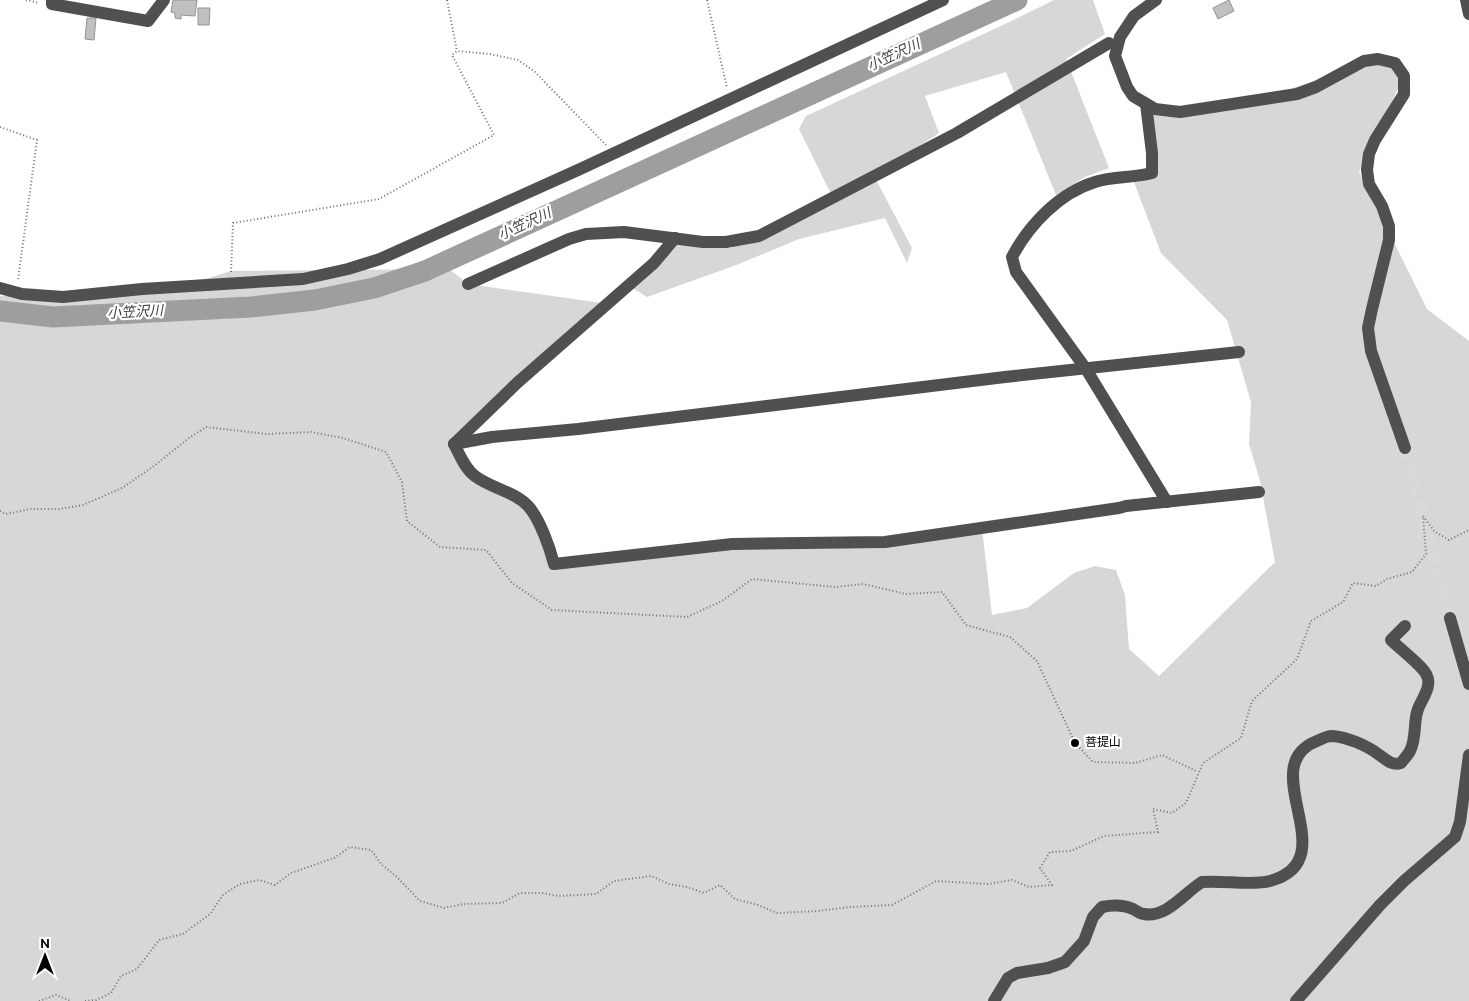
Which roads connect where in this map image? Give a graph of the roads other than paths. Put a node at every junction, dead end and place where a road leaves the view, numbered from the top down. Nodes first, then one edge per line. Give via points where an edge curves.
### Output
1 (52, 0) edge
2 (164, 0) edge
3 (944, 0) edge
4 (1156, 0) edge
5 (1466, 0) edge
6 (1469, 14) edge
7 (1108, 43) dead end
8 (1146, 104) junction
9 (675, 238) junction
10 (468, 284) dead end
11 (0, 288) edge
12 (1239, 352) dead end
13 (1086, 369) junction
14 (454, 444) junction
15 (1405, 448) tunnel mouth
16 (1259, 492) dead end
17 (1166, 502) junction
18 (1450, 618) tunnel mouth
19 (1405, 626) dead end
20 (1469, 684) edge
21 (1469, 756) edge
22 (994, 1001) edge
23 (1296, 1001) edge

1 - 2 street via 52,4 148,22
3 - 11 street via 380,259 348,269 303,279 63,297 17,293
4 - 8 street via 1134,16 1120,37 1115,56 1127,87 1133,96
5 - 6 street
7 - 9 street via 957,132 759,236 726,242
8 - 13 street via 1152,173 1096,182 1078,189 1037,221 1012,257 1016,272
8 - 15 street via 1155,109 1180,112 1298,94 1364,61 1378,59 1396,63 1404,76 1404,94 1374,140 1367,170 1369,184 1389,226 1389,240 1368,328 1370,351
9 - 10 street via 624,232 586,234
9 - 14 street via 654,263 517,383
12 - 13 street
13 - 14 street
13 - 17 street
14 - 17 street via 476,477 516,496 529,507 551,549 554,564 732,544 885,542
16 - 17 street
18 - 20 street
19 - 22 street via 1391,640 1428,676 1428,686 1417,710 1416,732 1410,751 1396,765 1357,742 1331,736 1304,748 1297,755 1293,787 1303,843 1301,858 1293,869 1268,881 1202,882 1154,914 1143,914 1132,908 1102,907 1093,917 1084,941 1065,962 1017,973 1008,978
21 - 23 street via 1455,837 1392,893

